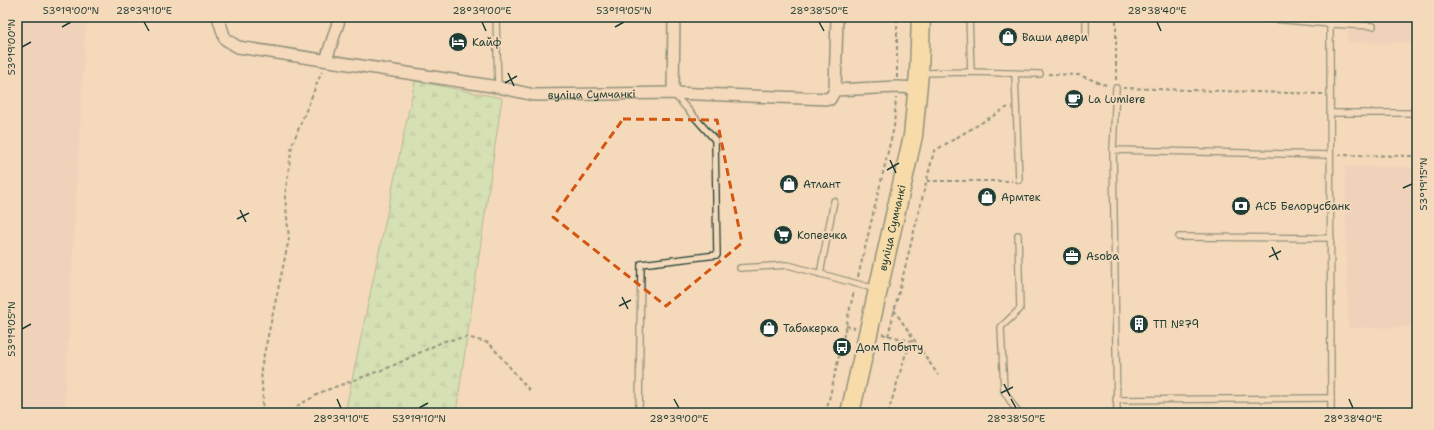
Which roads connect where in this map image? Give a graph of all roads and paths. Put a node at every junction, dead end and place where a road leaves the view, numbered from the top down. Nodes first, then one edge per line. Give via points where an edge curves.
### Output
1 (218, 17) edge
2 (340, 17) edge
3 (496, 17) edge
4 (674, 17) edge
5 (837, 17) edge
6 (897, 17) edge
7 (921, 17) edge
8 (969, 17) edge
9 (1086, 17) edge
10 (1116, 17) edge
11 (1252, 17) edge
12 (1330, 24) junction
13 (1373, 26) dead end
14 (1086, 36) dead end
15 (326, 60) junction
16 (971, 72) junction
17 (1015, 73) junction
18 (1040, 74) joint
19 (919, 80) junction
20 (498, 87) junction
21 (896, 87) junction
22 (1116, 88) junction
23 (834, 90) junction
24 (673, 93) junction
25 (1330, 95) junction
26 (1016, 103) junction
27 (1417, 113) edge
28 (1330, 114) junction
29 (1113, 150) junction
30 (1330, 155) junction
31 (1417, 156) edge
32 (1019, 180) joint
33 (927, 181) junction
34 (834, 202) dead end
35 (1018, 234) dead end
36 (1179, 237) dead end
37 (1331, 238) junction
38 (740, 268) dead end
39 (820, 274) junction
40 (856, 283) junction
41 (878, 290) junction
42 (894, 310) junction
43 (916, 343) junction
44 (938, 376) dead end
45 (531, 392) dead end
46 (1331, 398) junction
47 (1116, 400) junction
48 (261, 413) edge
49 (294, 413) edge
50 (639, 413) edge
51 (826, 413) edge
52 (850, 413) edge
53 (888, 413) edge
54 (1018, 413) edge
55 (1117, 413) edge
56 (1331, 413) edge

1 - 15 street, вуліца Сумчанкі via 225,39 238,47
2 - 15 street
3 - 20 lane
4 - 24 street
5 - 23 street
6 - 21 path
7 - 19 main road, вуліца Сумчанкі
8 - 16 lane
9 - 14 lane
10 - 22 path
11 - 12 lane
12 - 13 lane
12 - 25 lane
15 - 20 street, вуліца Сумчанкі
15 - 48 path via 292,146 285,196 289,239 261,368
16 - 17 lane
16 - 19 lane
17 - 18 lane
17 - 26 lane
18 - 22 path via 1078,75
19 - 21 street
19 - 41 main road, вуліца Сумчанкі via 913,136
20 - 24 street, вуліца Сумчанкі via 534,94
21 - 23 street
21 - 40 path via 894,127
22 - 25 path
22 - 29 lane
23 - 24 street, вуліца Сумчанкі via 830,99
24 - 50 lane via 715,140 716,255 641,264
25 - 28 lane
26 - 32 lane
26 - 33 path via 934,151
27 - 28 lane
28 - 30 lane
29 - 30 lane
29 - 47 lane
30 - 31 path
30 - 37 lane
32 - 33 path
33 - 42 path
34 - 39 lane
35 - 54 lane via 1020,309 1000,327 1004,391
36 - 37 lane
37 - 46 lane
38 - 39 lane via 788,265
39 - 40 lane
40 - 41 lane
40 - 51 path
41 - 52 main road, вуліца Сумчанкі
42 - 43 path
42 - 43 path via 888,336
43 - 44 path
43 - 53 path via 906,353
45 - 49 path via 489,343 467,337 444,341 390,367 324,391 297,406
46 - 47 lane
46 - 56 lane
47 - 55 lane

